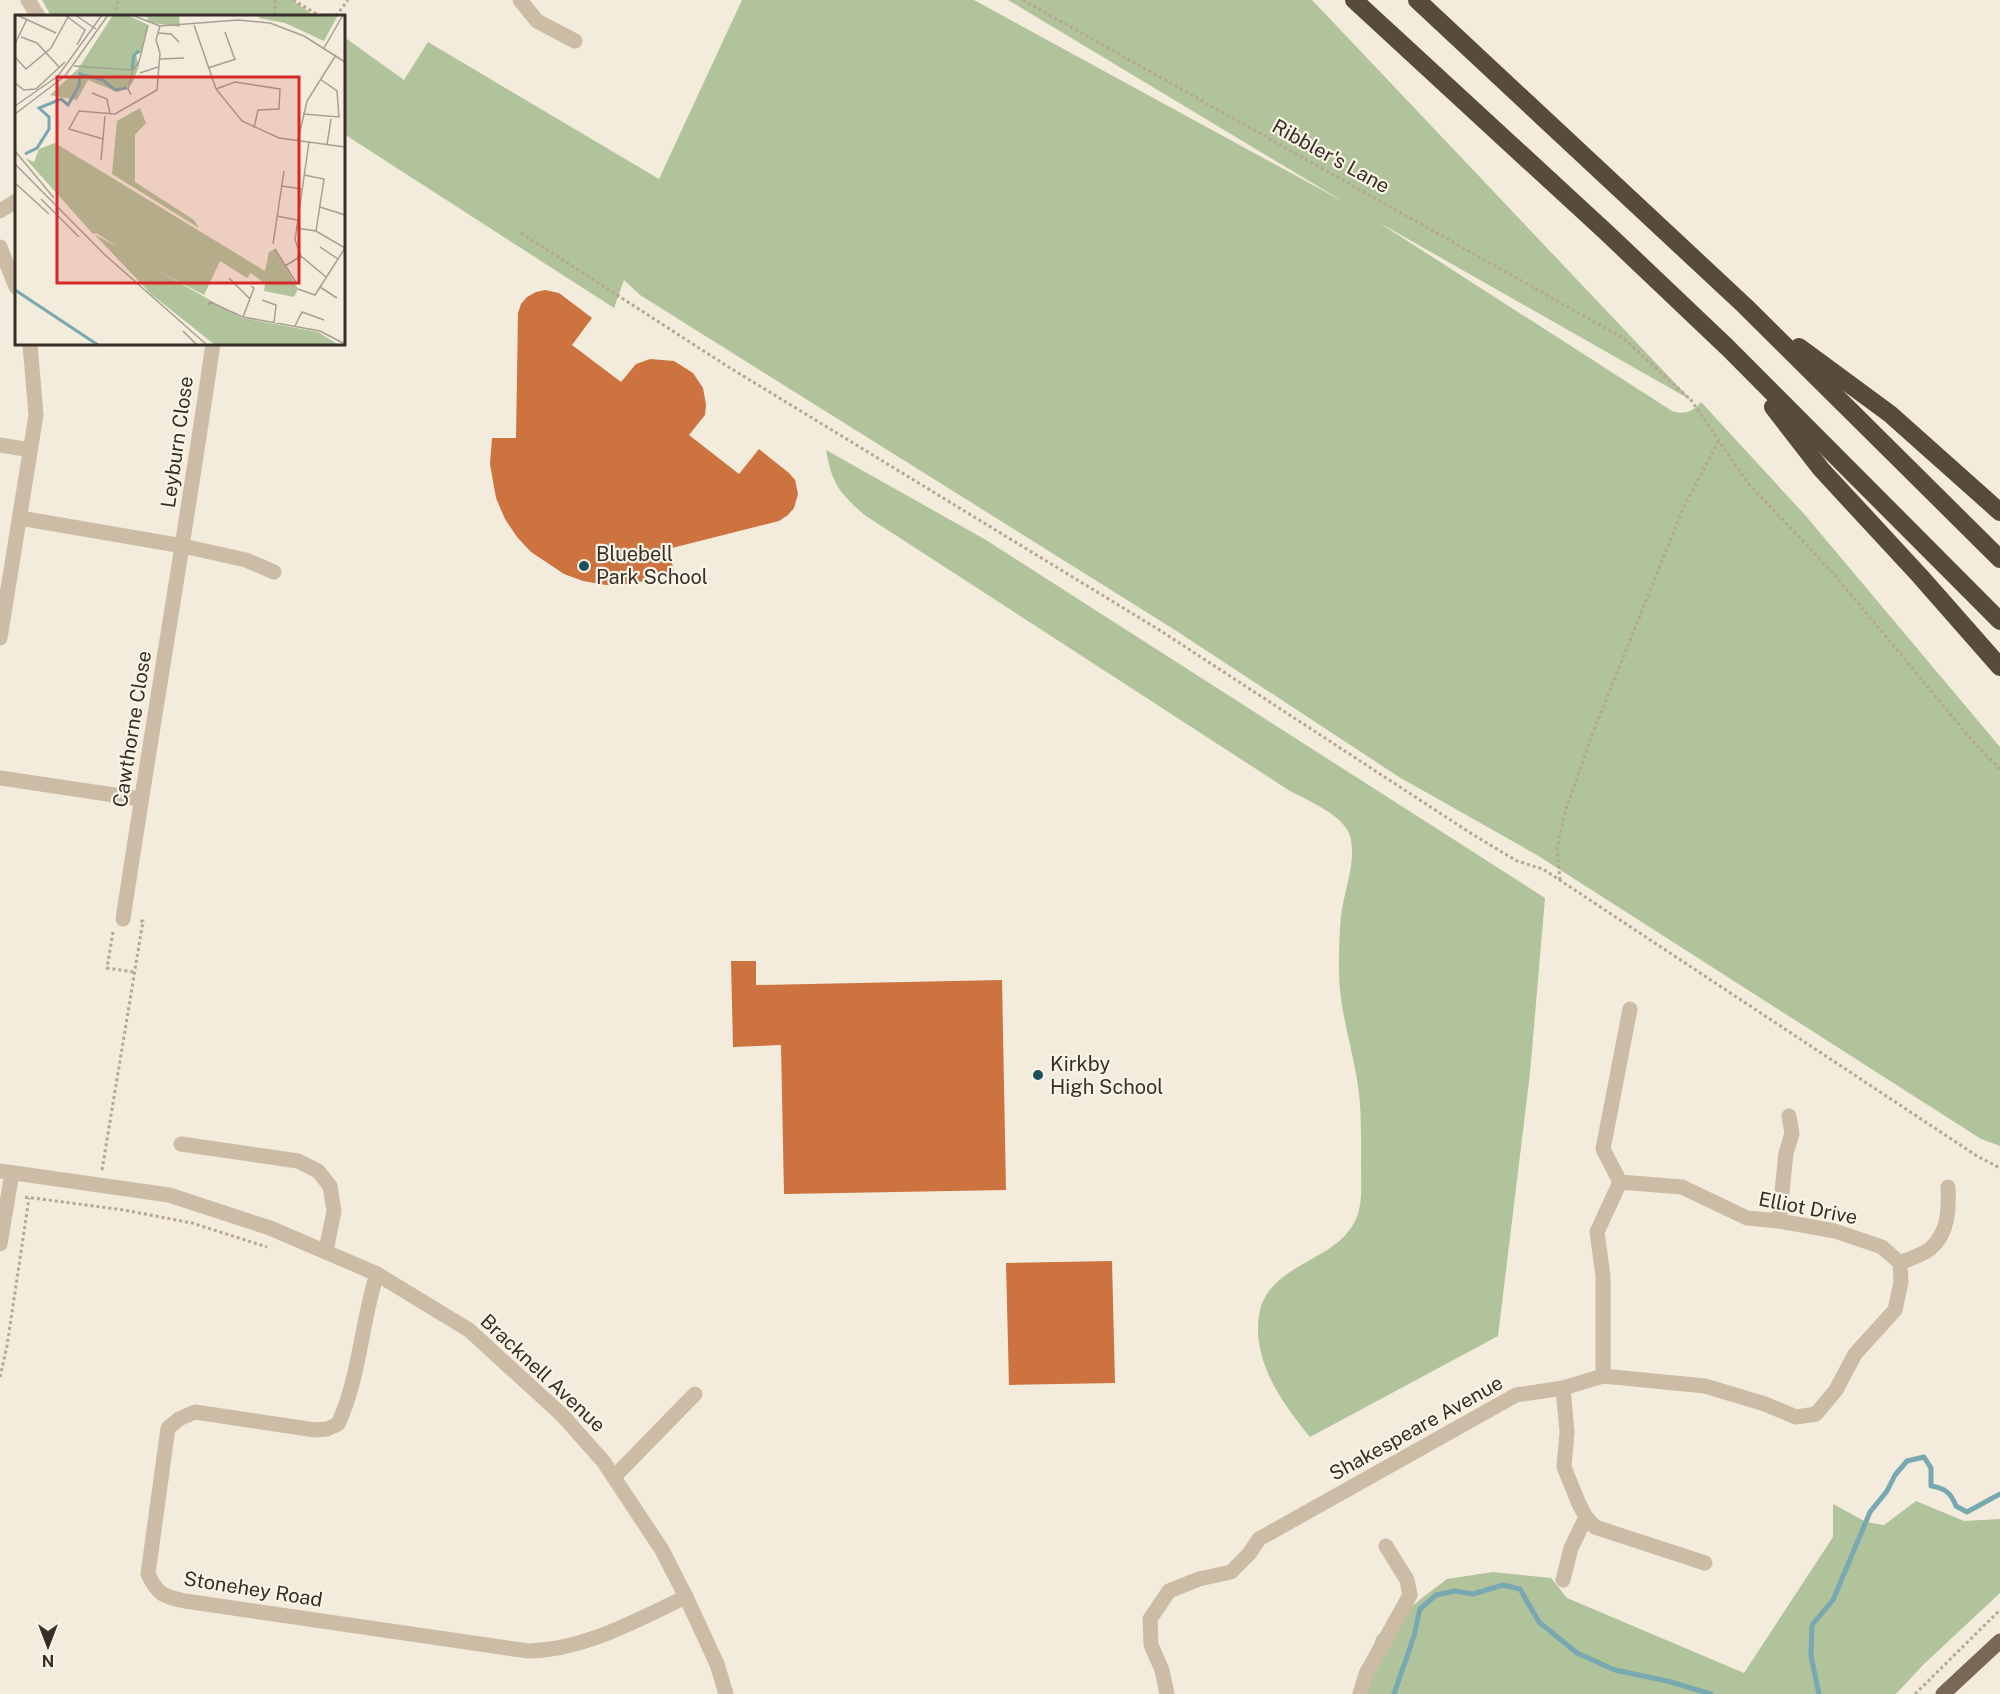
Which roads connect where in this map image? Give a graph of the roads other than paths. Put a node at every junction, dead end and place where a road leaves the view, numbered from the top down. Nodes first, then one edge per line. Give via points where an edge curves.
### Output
1 (28, 0) edge
2 (520, 0) edge
3 (1354, 0) edge
4 (1417, 0) edge
5 (37, 15) edge
6 (575, 41) dead end
7 (15, 202) edge
8 (0, 211) edge
9 (0, 247) edge
10 (15, 284) edge
11 (1745, 306) junction
12 (30, 345) edge
13 (213, 345) edge
14 (1728, 348) junction
15 (0, 445) edge
16 (30, 450) junction
17 (2000, 512) edge
18 (20, 518) junction
19 (183, 546) junction
20 (2000, 559) edge
21 (274, 572) dead end
22 (2000, 621) edge
23 (0, 638) edge
24 (2000, 668) edge
25 (0, 778) edge
26 (141, 799) junction
27 (123, 919) road end
28 (1630, 1009) dead end
29 (1789, 1116) dead end
30 (181, 1144) dead end
31 (6, 1172) edge
32 (1620, 1182) junction
33 (1948, 1187) dead end
34 (1779, 1221) junction
35 (0, 1244) edge
36 (326, 1251) junction
37 (1900, 1263) junction
38 (377, 1274) junction
39 (1603, 1376) junction
40 (1563, 1388) junction
41 (694, 1394) dead end
42 (614, 1477) junction
43 (1586, 1517) junction
44 (1386, 1546) dead end
45 (1705, 1563) dead end
46 (1563, 1580) dead end
47 (686, 1597) junction
48 (2000, 1641) edge
49 (726, 1694) edge
50 (1167, 1694) edge
51 (1360, 1694) edge
52 (1943, 1694) edge

1 - 5 street
2 - 6 street via 537,21
3 - 14 highway
4 - 11 highway
7 - 8 street
9 - 10 street
11 - 17 highway via 1890,414
11 - 20 highway
12 - 16 street via 36,415
13 - 19 street, Leyburn Close
14 - 22 highway
14 - 24 highway via 1821,469
15 - 16 street
16 - 18 street
18 - 19 street
18 - 23 street
19 - 21 street via 246,560
19 - 26 street, Cawthorne Close
25 - 26 street
26 - 27 street, Cawthorne Close
28 - 32 street via 1603,1149
29 - 34 street via 1792,1134 1786,1153
30 - 36 street via 298,1161 318,1171 330,1186 334,1211
31 - 35 street via 8,1195
31 - 36 street, Bracknell Avenue via 169,1194
32 - 34 street, Elliot Drive via 1682,1187 1748,1218
32 - 39 street via 1597,1232 1603,1276
33 - 37 street via 1949,1214 1941,1234 1930,1248
34 - 37 street, Elliot Drive via 1844,1234 1882,1247
36 - 38 street, Bracknell Avenue
37 - 39 street, Shakespeare Avenue via 1902,1282 1895,1310 1855,1354 1836,1390 1816,1414 1796,1417 1705,1386
38 - 42 street, Bracknell Avenue via 469,1330 562,1415
38 - 47 street, Stonehey Road via 348,1404 338,1424 315,1430 195,1412 168,1428 148,1574 159,1593 171,1599 528,1651 550,1651 594,1639
39 - 40 street, Shakespeare Avenue
40 - 43 street via 1567,1432 1564,1467
40 - 50 street, Shakespeare Avenue via 1516,1395 1259,1539 1231,1572 1169,1591 1150,1619 1151,1645
41 - 42 street
42 - 47 street, Bracknell Avenue via 662,1550
43 - 45 street via 1595,1527
43 - 46 street via 1571,1548
44 - 51 street via 1407,1580 1410,1595 1366,1674
47 - 49 street, Bracknell Avenue via 717,1664
48 - 52 main road

